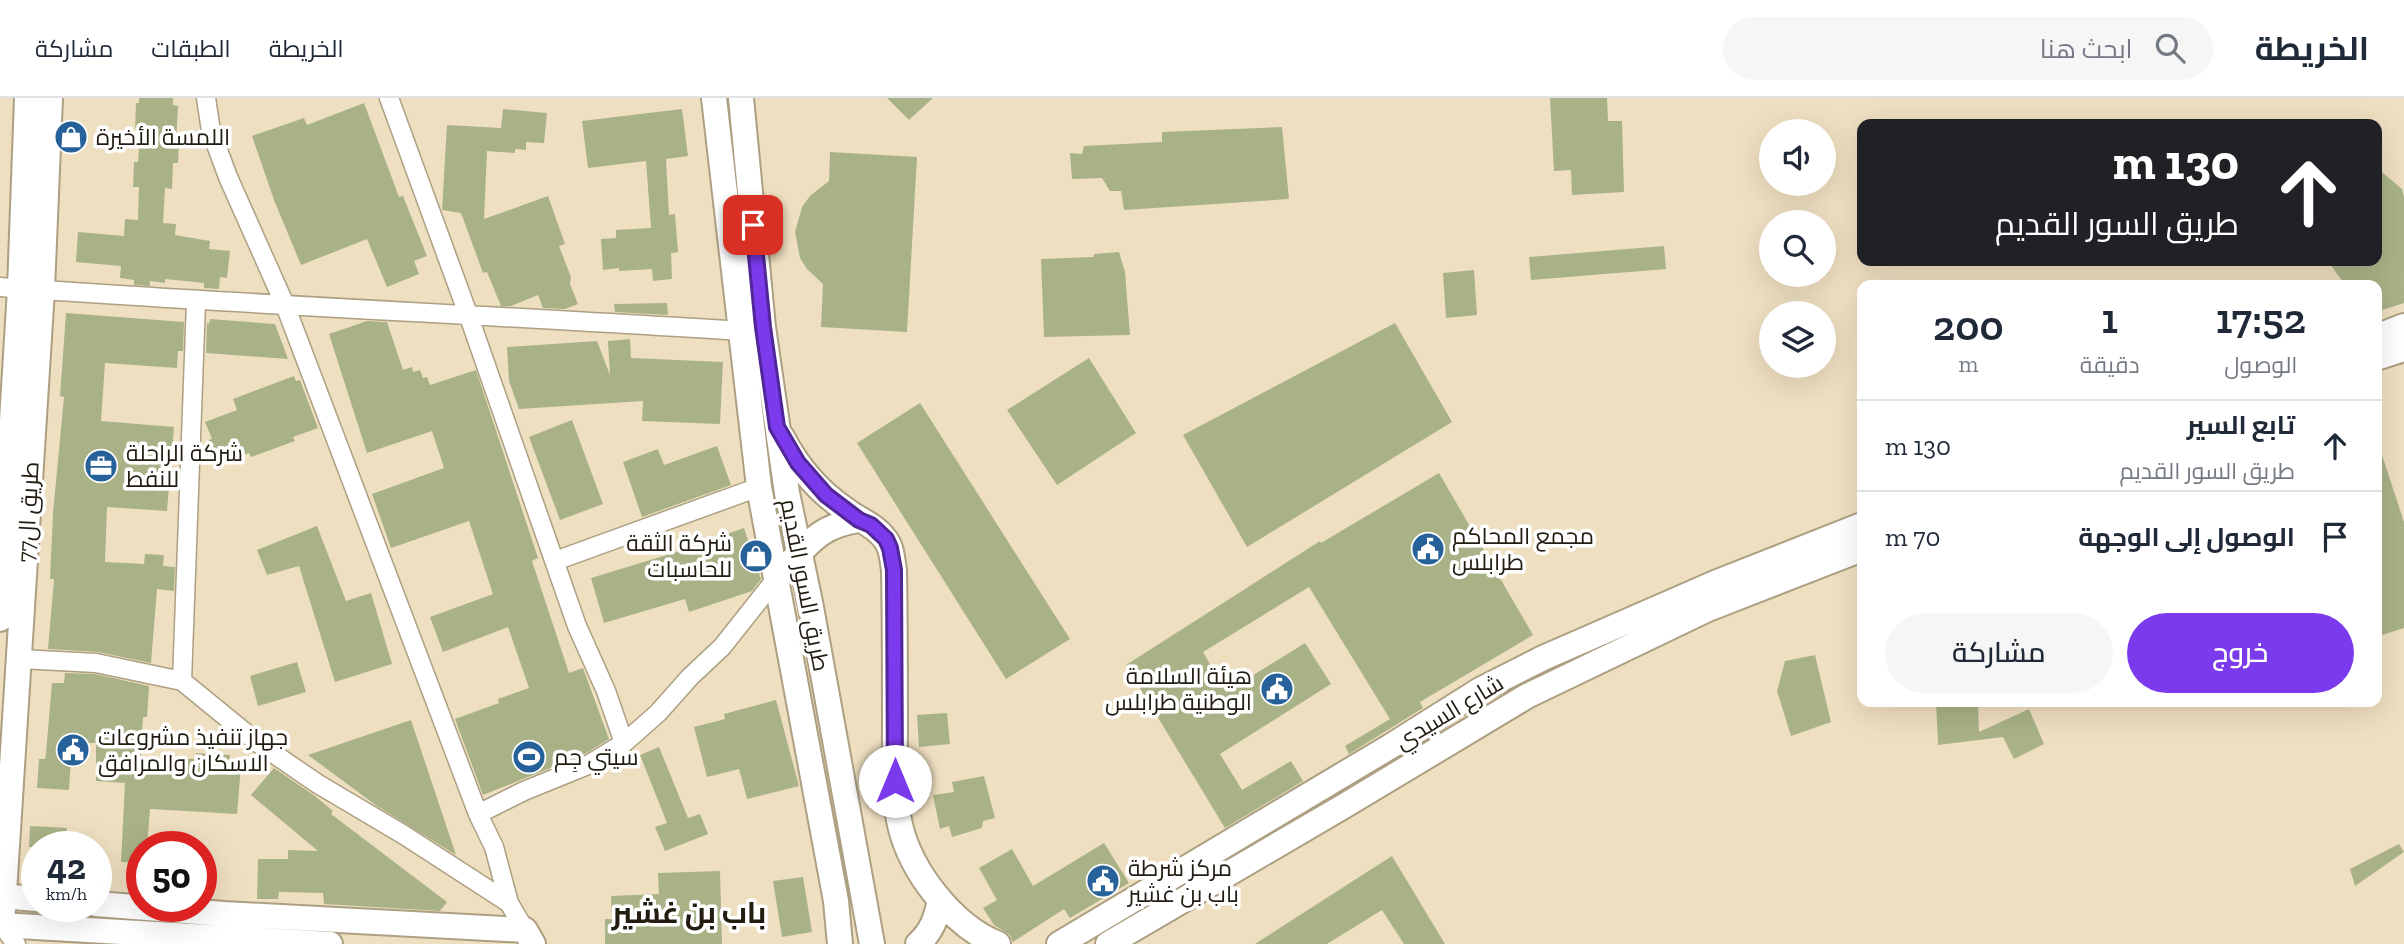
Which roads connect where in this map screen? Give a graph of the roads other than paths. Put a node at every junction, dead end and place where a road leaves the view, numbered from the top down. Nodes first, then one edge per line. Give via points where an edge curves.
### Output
1 (27, 98) edge
2 (50, 98) edge
3 (206, 98) edge
4 (388, 98) edge
5 (714, 98) edge
6 (741, 98) edge
7 (20, 288) edge
8 (196, 302) junction
9 (285, 305) junction
10 (468, 314) junction
11 (2404, 326) edge
12 (752, 329) junction
13 (2382, 335) edge
14 (2404, 349) edge
15 (2382, 356) edge
16 (777, 427) junction
17 (759, 487) junction
18 (859, 520) junction
19 (1857, 527) edge
20 (1857, 551) edge
21 (799, 554) junction
22 (555, 561) junction
23 (775, 580) junction
24 (0, 620) edge
25 (20, 659) junction
26 (182, 681) junction
27 (624, 743) junction
28 (1327, 784) junction
29 (1345, 806) junction
30 (478, 814) junction
31 (2, 896) edge
32 (21, 898) edge
33 (940, 900) junction
34 (509, 903) junction
35 (112, 905) edge
36 (6, 931) edge
37 (529, 937) edge
38 (230, 941) edge
39 (330, 944) edge
40 (840, 944) edge
41 (872, 944) edge
42 (918, 944) edge
43 (998, 944) edge
44 (1059, 944) edge
45 (1108, 944) edge

1 - 7 main road
2 - 7 main road, طريق ال77
3 - 9 street via 211,131 228,177
4 - 10 street
5 - 12 main road, طريق السور القديم
6 - 12 main road, طريق السور القديم
7 - 8 street
7 - 24 main road
7 - 25 main road, طريق ال77
8 - 9 street
8 - 26 street
9 - 10 street
9 - 30 street
10 - 12 street
10 - 22 street
11 - 13 main road
12 - 16 main road, طريق السور القديم
12 - 17 main road, طريق السور القديم
14 - 15 main road
16 - 18 main road via 811,480
16 - 21 main road, طريق السور القديم
17 - 22 street
17 - 23 main road, طريق السور القديم
18 - 21 main road via 825,530
18 - 33 main road via 880,533 890,548 899,822 905,845
19 - 28 main road, شارع السيدي via 1532,663
20 - 29 main road, شارع السيدي via 1708,609 1600,659 1527,696
21 - 23 main road
21 - 41 main road, طريق السور القديم
22 - 27 street
23 - 27 street via 722,647
23 - 40 main road, طريق السور القديم via 836,901
25 - 26 street via 96,663
25 - 31 main road, طريق ال77
26 - 34 street via 318,785
27 - 30 street via 588,765
28 - 29 main road
28 - 44 main road, شارع السيدي
29 - 45 main road, شارع السيدي
30 - 34 street via 494,847
31 - 32 main road
31 - 36 main road, طريق ال77
33 - 42 main road via 936,921
33 - 43 main road via 952,914
34 - 37 street
35 - 37 main road
36 - 38 main road
38 - 39 main road

